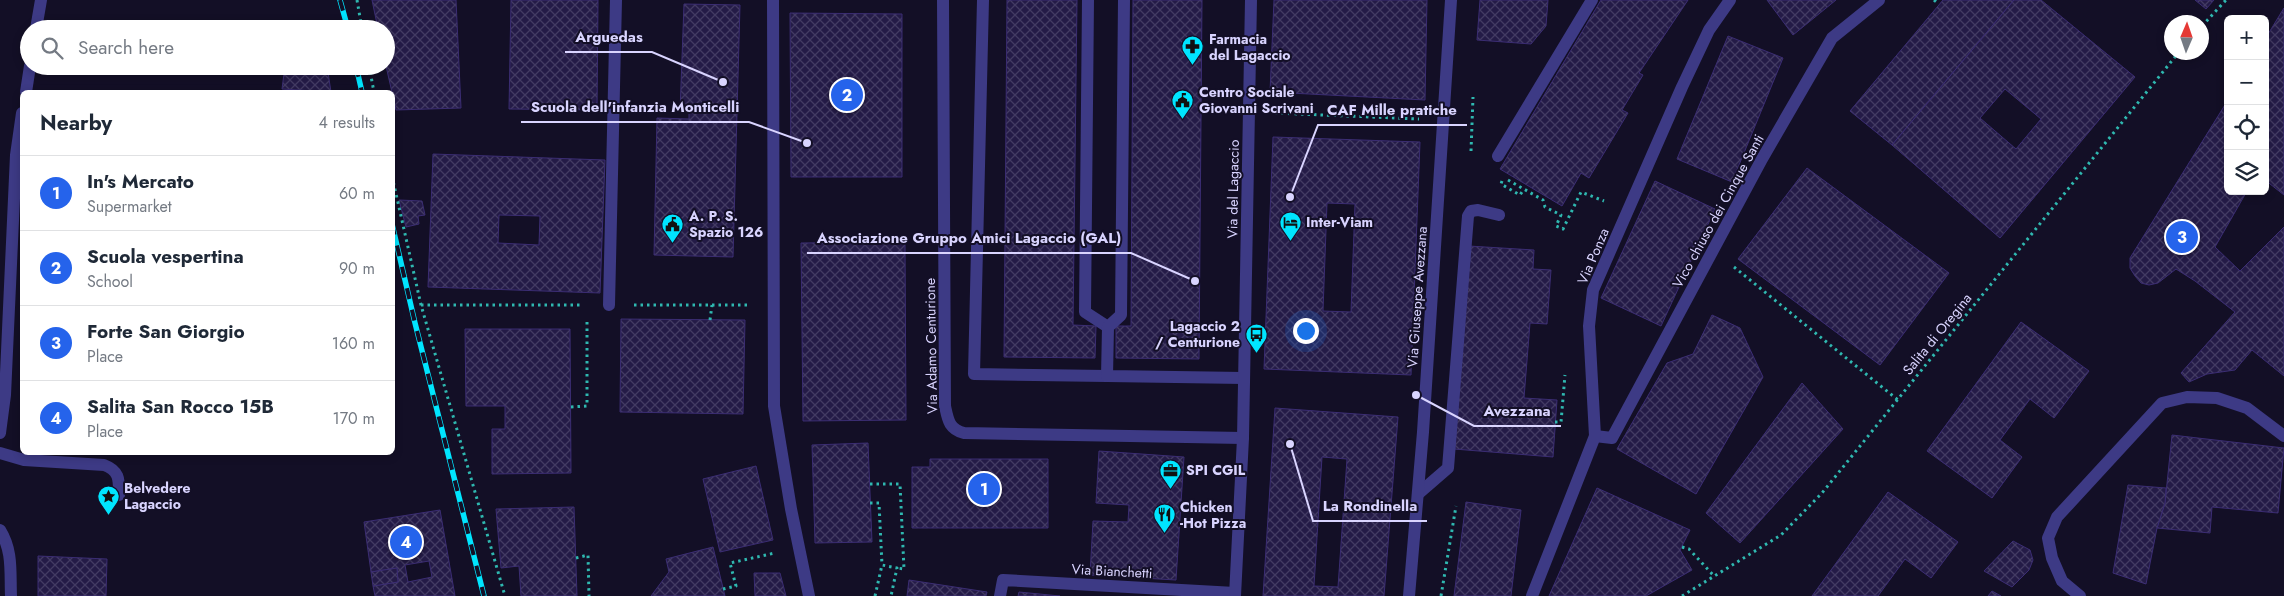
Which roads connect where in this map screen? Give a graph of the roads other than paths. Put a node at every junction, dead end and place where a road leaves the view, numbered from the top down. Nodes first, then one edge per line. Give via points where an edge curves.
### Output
1 (41, 0) edge
2 (616, 0) edge
3 (773, 0) edge
4 (943, 0) edge
5 (983, 0) edge
6 (1088, 0) edge
7 (1124, 0) edge
8 (1251, 0) edge
9 (1451, 0) edge
10 (1592, 0) edge
11 (1730, 0) edge
12 (1879, 0) edge
13 (38, 20) edge
14 (29, 75) edge
15 (26, 90) edge
16 (20, 127) edge
17 (1498, 156) dead end
18 (1500, 215) dead end
19 (610, 305) dead end
20 (1108, 327) junction
21 (1107, 376) junction
22 (1244, 378) junction
23 (0, 433) edge
24 (1595, 436) junction
25 (2284, 436) edge
26 (1243, 438) junction
27 (0, 453) edge
28 (1418, 494) junction
29 (120, 495) dead end
30 (0, 530) edge
31 (1235, 594) edge
32 (10, 596) edge
33 (809, 596) edge
34 (1000, 596) edge
35 (1409, 596) edge
36 (1532, 596) edge
37 (2080, 596) edge

1 - 13 street
2 - 19 street
3 - 33 street via 774,406
4 - 26 street, Via Adamo Centurione via 945,397 948,422 954,430 964,433
5 - 21 street via 974,374
6 - 20 street via 1085,312
7 - 20 street via 1121,315
8 - 22 street, Via del Lagaccio
9 - 28 street, Via Giuseppe Avezzana
10 - 17 street
11 - 24 street, Via Ponza via 1709,30 1682,87 1594,290 1589,326
12 - 24 street, Vico chiuso dei Cinque Santi via 1832,38 1762,159 1612,438
14 - 15 street
16 - 23 street via 5,395
18 - 28 street via 1478,210 1471,211 1468,216 1448,468
20 - 21 street
21 - 22 street
22 - 26 street, Via del Lagaccio
24 - 36 street, Via Ponza
25 - 37 street via 2247,408 2217,398 2187,397 2162,404 2057,517 2048,538 2062,582
26 - 31 street, Via del Lagaccio
27 - 29 street via 24,460 104,465 112,468 119,477
28 - 35 street, Via Giuseppe Avezzana
30 - 32 street via 10,554
31 - 34 street, Via Bianchetti via 1003,580

